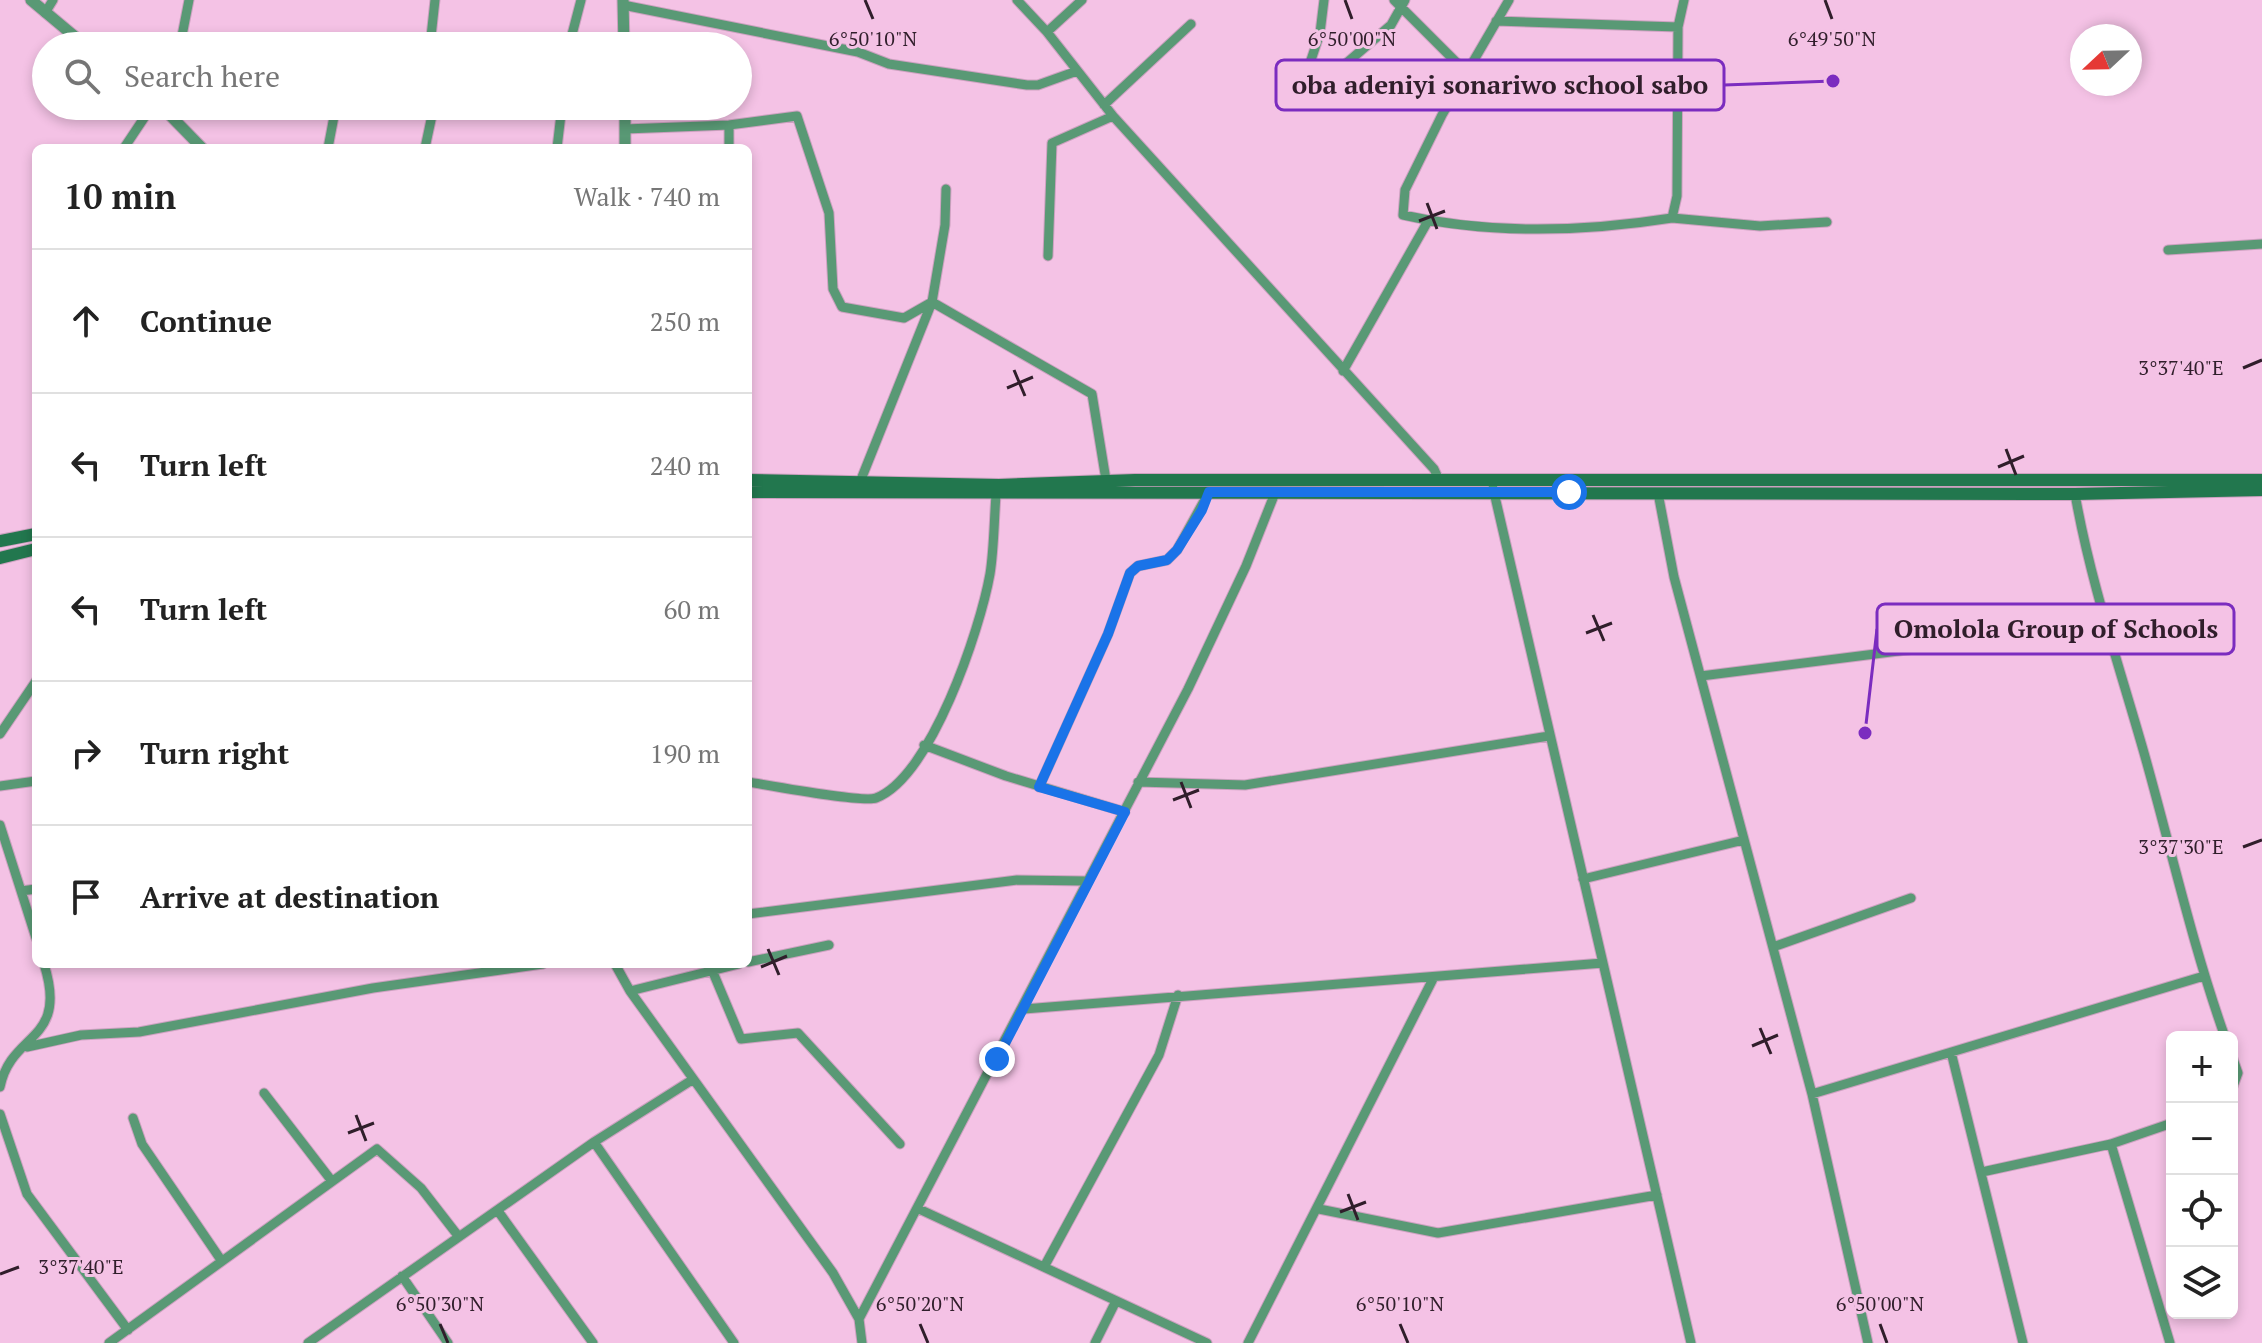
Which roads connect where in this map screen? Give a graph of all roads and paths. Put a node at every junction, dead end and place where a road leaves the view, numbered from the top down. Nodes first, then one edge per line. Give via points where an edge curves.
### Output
1 (31, 0) edge
2 (53, 0) edge
3 (189, 0) edge
4 (435, 0) edge
5 (581, 0) edge
6 (1017, 0) edge
7 (1082, 0) edge
8 (1324, 0) edge
9 (1509, 0) edge
10 (1684, 0) edge
11 (1401, 2) edge
12 (623, 3) edge
13 (45, 13) junction
14 (1496, 21) junction
15 (1191, 24) dead end
16 (1678, 27) junction
17 (69, 32) edge
18 (183, 32) edge
19 (432, 32) edge
20 (573, 32) edge
21 (624, 32) edge
22 (1047, 32) junction
23 (1077, 71) junction
24 (1468, 74) junction
25 (1104, 105) junction
26 (1113, 116) junction
27 (143, 120) edge
28 (179, 120) edge
29 (333, 120) edge
30 (431, 120) edge
31 (560, 120) edge
32 (625, 120) edge
33 (729, 125) junction
34 (625, 129) junction
35 (127, 144) edge
36 (199, 144) edge
37 (329, 144) edge
38 (426, 144) edge
39 (557, 144) edge
40 (625, 144) edge
41 (729, 144) edge
42 (946, 189) dead end
43 (1672, 218) junction
44 (1428, 221) junction
45 (1827, 222) dead end
46 (2262, 244) edge
47 (2168, 250) dead end
48 (1048, 256) dead end
49 (932, 302) junction
50 (1343, 371) junction
51 (752, 480) edge
52 (1106, 480) junction
53 (1439, 480) junction
54 (2262, 480) edge
55 (860, 482) junction
56 (1493, 486) junction
57 (2262, 490) edge
58 (752, 492) edge
59 (1209, 492) junction
60 (1275, 493) junction
61 (1658, 493) junction
62 (2075, 494) junction
63 (996, 495) junction
64 (32, 535) edge
65 (0, 541) edge
66 (32, 550) edge
67 (0, 558) edge
68 (2108, 630) junction
69 (1701, 676) junction
70 (32, 687) edge
71 (0, 734) edge
72 (1549, 736) junction
73 (924, 745) junction
74 (32, 782) edge
75 (1138, 782) junction
76 (752, 783) edge
77 (0, 786) edge
78 (1039, 787) junction
79 (1125, 812) junction
80 (0, 825) edge
81 (1744, 840) junction
82 (1583, 879) junction
83 (1086, 881) junction
84 (32, 890) edge
85 (21, 891) junction
86 (1911, 898) dead end
87 (752, 913) edge
88 (32, 925) edge
89 (829, 945) dead end
90 (1773, 947) junction
91 (752, 961) edge
92 (1603, 963) junction
93 (45, 968) edge
94 (515, 968) edge
95 (617, 968) edge
96 (721, 968) edge
97 (712, 970) junction
98 (2204, 976) junction
99 (1434, 977) junction
100 (630, 991) junction
101 (1178, 995) junction
102 (1024, 1009) junction
103 (2223, 1031) edge
104 (27, 1047) junction
105 (1951, 1052) junction
106 (692, 1080) junction
107 (0, 1087) edge
108 (264, 1093) dead end
109 (1812, 1094) junction
110 (0, 1114) edge
111 (133, 1118) dead end
112 (2166, 1125) edge
113 (4, 1142) edge
114 (594, 1142) junction
115 (900, 1144) dead end
116 (2111, 1144) junction
117 (1982, 1172) junction
118 (331, 1180) junction
119 (1657, 1195) junction
120 (919, 1209) junction
121 (1319, 1209) junction
122 (498, 1211) junction
123 (459, 1237) junction
124 (221, 1260) junction
125 (1044, 1267) junction
126 (402, 1276) junction
127 (1116, 1301) junction
128 (859, 1319) junction
129 (128, 1330) junction
130 (109, 1343) edge
131 (308, 1343) edge
132 (448, 1343) edge
133 (593, 1343) edge
134 (734, 1343) edge
135 (862, 1343) edge
136 (1095, 1343) edge
137 (1207, 1343) edge
138 (1248, 1343) edge
139 (1691, 1343) edge
140 (1868, 1343) edge
141 (2023, 1343) edge
142 (2170, 1343) edge

1 - 13 street
2 - 13 street
3 - 18 street
4 - 19 street
5 - 20 street
6 - 22 street
7 - 22 street
8 - 11 street via 1320,33 1301,90 1308,96 1391,25
9 - 14 street
10 - 16 street
11 - 24 street
12 - 21 street
12 - 23 street via 935,73 1038,85
13 - 17 street
14 - 16 street
14 - 24 street
15 - 25 street
16 - 43 street via 1677,196
22 - 23 street
23 - 25 street
24 - 44 street via 1405,190 1403,215
25 - 26 street
26 - 48 street via 1052,143
26 - 50 street
27 - 35 street
28 - 36 street
29 - 37 street
30 - 38 street
31 - 39 street
32 - 34 street
33 - 34 street
33 - 41 street
33 - 49 street via 797,116 829,213 833,289 842,307 904,318
34 - 40 street
42 - 49 street
43 - 44 street via 1596,230
43 - 45 street via 1760,226
44 - 50 street
46 - 47 street
49 - 52 street via 1092,394
49 - 55 street
50 - 53 street
51 - 55 main road
52 - 53 main road
52 - 55 main road via 999,485
53 - 56 main road
54 - 56 main road
56 - 60 main road
56 - 61 main road
56 - 72 street
57 - 62 main road
58 - 63 main road
59 - 60 main road
59 - 63 main road
59 - 78 street via 1177,550 1167,560 1130,573
60 - 75 street via 1194,678
61 - 62 main road
61 - 69 street
62 - 68 street via 2087,562
63 - 73 street via 990,573 979,618 953,691
64 - 65 main road
66 - 67 main road
68 - 69 street
68 - 98 street
69 - 81 street
70 - 71 street
72 - 75 street via 1245,785
72 - 82 street
73 - 76 street via 908,776 875,798
73 - 78 street
74 - 77 street
75 - 79 street
78 - 79 street
79 - 83 street
80 - 85 street
81 - 82 street
81 - 90 street
82 - 92 street
83 - 87 street via 1017,880
83 - 102 street
84 - 85 street
85 - 88 street
86 - 90 street
89 - 91 street
90 - 109 street
92 - 99 street
92 - 119 street
93 - 104 street via 51,1006
94 - 104 street
95 - 100 street
96 - 97 street
97 - 100 street
97 - 115 street via 741,1039 798,1033
98 - 103 street
98 - 105 street
99 - 101 street
99 - 121 street
100 - 106 street
101 - 102 street
101 - 125 street via 1159,1055
102 - 120 street
104 - 107 street via 6,1066
105 - 109 street
105 - 117 street
106 - 114 street
106 - 128 street via 833,1273
108 - 118 street
109 - 140 street
110 - 113 street
111 - 124 street via 142,1144
112 - 116 street
113 - 129 street via 27,1194
114 - 122 street
114 - 134 street
116 - 117 street
116 - 142 street
117 - 141 street
118 - 123 street via 377,1149 421,1188
118 - 124 street
119 - 121 street via 1438,1233
119 - 139 street
120 - 125 street
120 - 128 street
121 - 138 street
122 - 123 street
122 - 133 street
123 - 126 street
124 - 129 street
125 - 127 street
126 - 131 street
126 - 132 street
127 - 136 street
127 - 137 street
128 - 135 street
129 - 130 street

